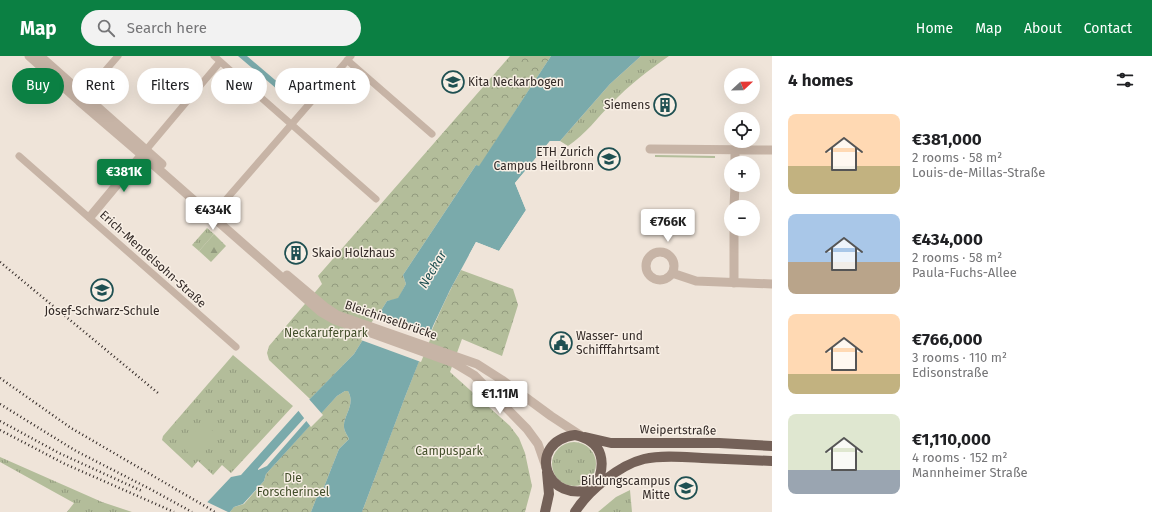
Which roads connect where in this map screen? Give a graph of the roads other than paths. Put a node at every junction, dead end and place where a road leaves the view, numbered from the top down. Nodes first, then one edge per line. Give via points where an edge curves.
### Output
1 (29, 56) edge
2 (40, 56) edge
3 (118, 56) edge
4 (214, 56) edge
5 (349, 58) edge
6 (220, 62) junction
7 (108, 68) edge
8 (72, 88) edge
9 (72, 90) edge
10 (89, 104) edge
11 (292, 124) junction
12 (432, 134) dead end
13 (650, 149) dead end
14 (735, 149) junction
15 (772, 150) edge
16 (144, 152) junction
17 (19, 156) dead end
18 (735, 156) edge
19 (376, 199) dead end
20 (214, 213) junction
21 (90, 217) junction
22 (734, 236) edge
23 (672, 273) dead end
24 (734, 283) junction
25 (772, 284) edge
26 (236, 347) dead end
27 (455, 359) junction
28 (585, 437) junction
29 (772, 446) edge
30 (772, 461) edge
31 (546, 468) junction
32 (595, 488) junction
33 (545, 512) edge
34 (574, 512) edge

1 - 9 street
2 - 8 street
3 - 7 street
4 - 6 street
5 - 11 street
5 - 12 street
6 - 11 street
6 - 16 street
10 - 16 street, Bleichinselbrücke
11 - 19 street
11 - 20 street
13 - 14 street
14 - 15 street
14 - 18 street
16 - 20 street, Bleichinselbrücke
16 - 21 street
17 - 21 street, Erich-Mendelsohn-Straße
20 - 27 street, Bleichinselbrücke via 299,289 336,318
21 - 26 street, Erich-Mendelsohn-Straße
22 - 24 street
23 - 24 street via 696,281
24 - 25 street
27 - 28 street via 477,364
27 - 31 street via 527,429 538,444
28 - 29 main road, Weipertstraße via 611,442
28 - 31 main road via 575,435 556,442 546,458
28 - 32 main road via 593,442 602,459 600,478
30 - 32 main road via 644,459 624,468
31 - 32 main road via 551,480 560,488 571,492
31 - 33 main road via 549,494
32 - 34 main road

